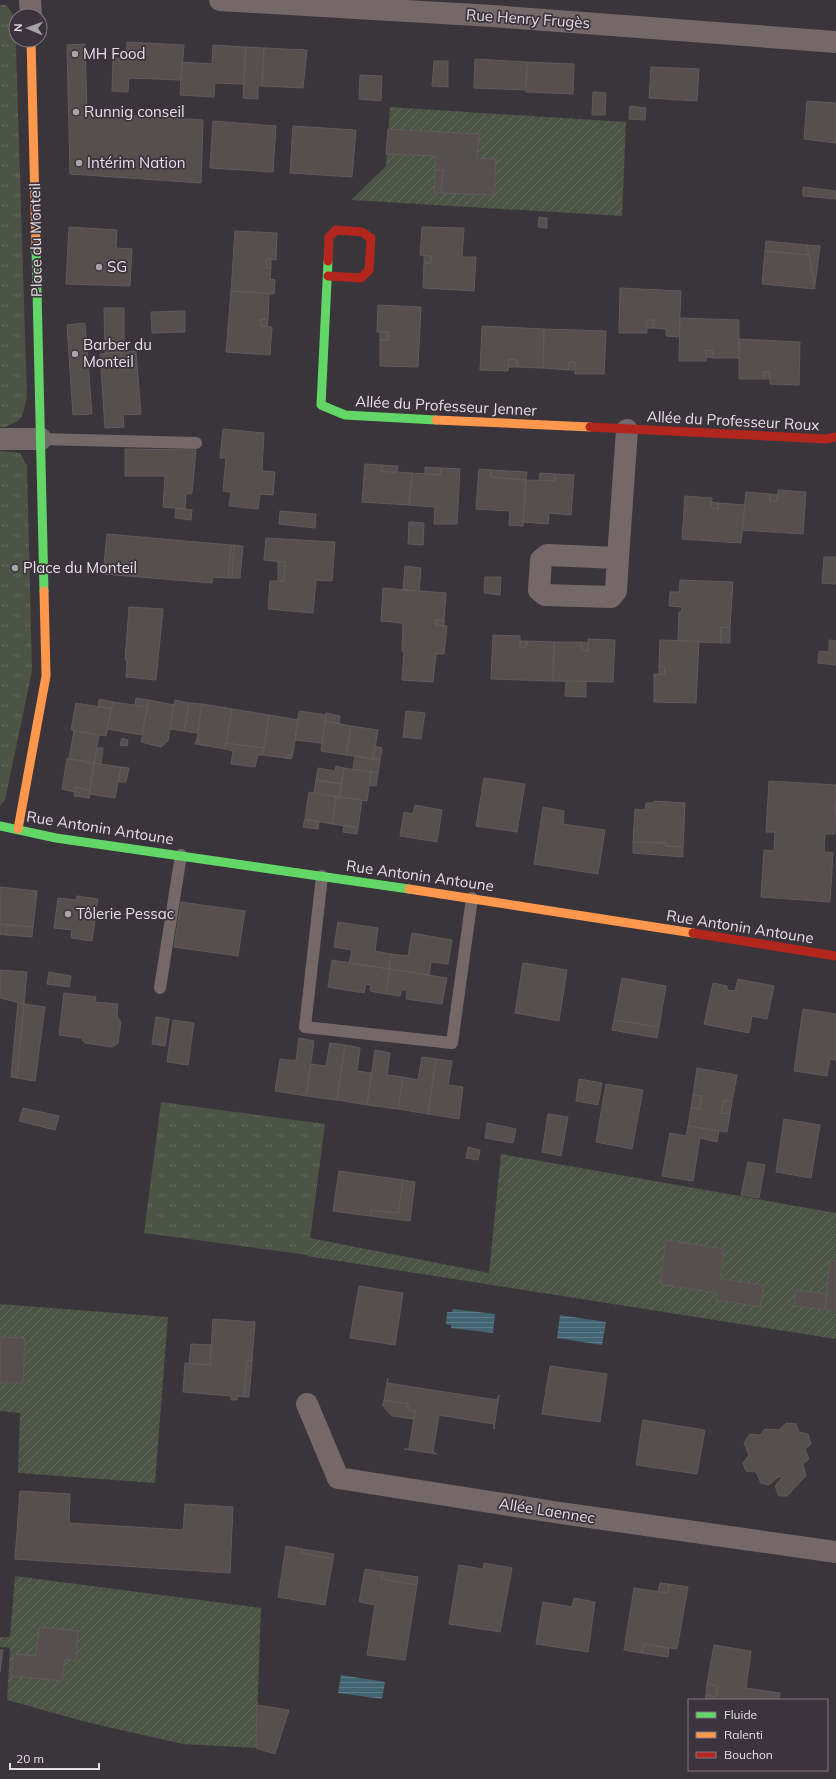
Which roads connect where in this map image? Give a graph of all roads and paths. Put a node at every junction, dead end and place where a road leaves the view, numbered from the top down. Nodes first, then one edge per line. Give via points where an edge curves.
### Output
1 (220, 0) edge
2 (368, 5) edge
3 (836, 42) edge
4 (31, 48) edge
5 (328, 276) junction
6 (628, 430) junction
7 (836, 437) edge
8 (0, 439) edge
9 (40, 439) junction
10 (196, 443) dead end
11 (618, 558) dead end
12 (0, 826) edge
13 (18, 829) junction
14 (181, 855) junction
15 (322, 876) junction
16 (472, 898) junction
17 (836, 956) edge
18 (160, 988) dead end
19 (307, 1404) dead end
20 (836, 1552) edge

1 - 2 street, Rue Henry Frugès
2 - 3 street, Rue Henry Frugès
4 - 9 street, Place du Monteil
5 - 5 street, Allée du Professeur Jenner via 329,237 336,230 362,232 371,238 369,270 361,278
5 - 6 street, Allée du Professeur Jenner via 321,405 345,415
6 - 7 street, Allée du Professeur Roux via 826,439
6 - 11 street
8 - 9 street
9 - 10 lane
9 - 13 street, Place du Monteil via 46,676
12 - 13 street, Rue Antonin Antoune
13 - 14 street, Rue Antonin Antoune via 56,838
14 - 15 street, Rue Antonin Antoune
14 - 18 lane
15 - 16 street, Rue Antonin Antoune
15 - 16 lane via 305,1027 452,1043
16 - 17 street, Rue Antonin Antoune
19 - 20 street, Allée Laennec via 338,1478

